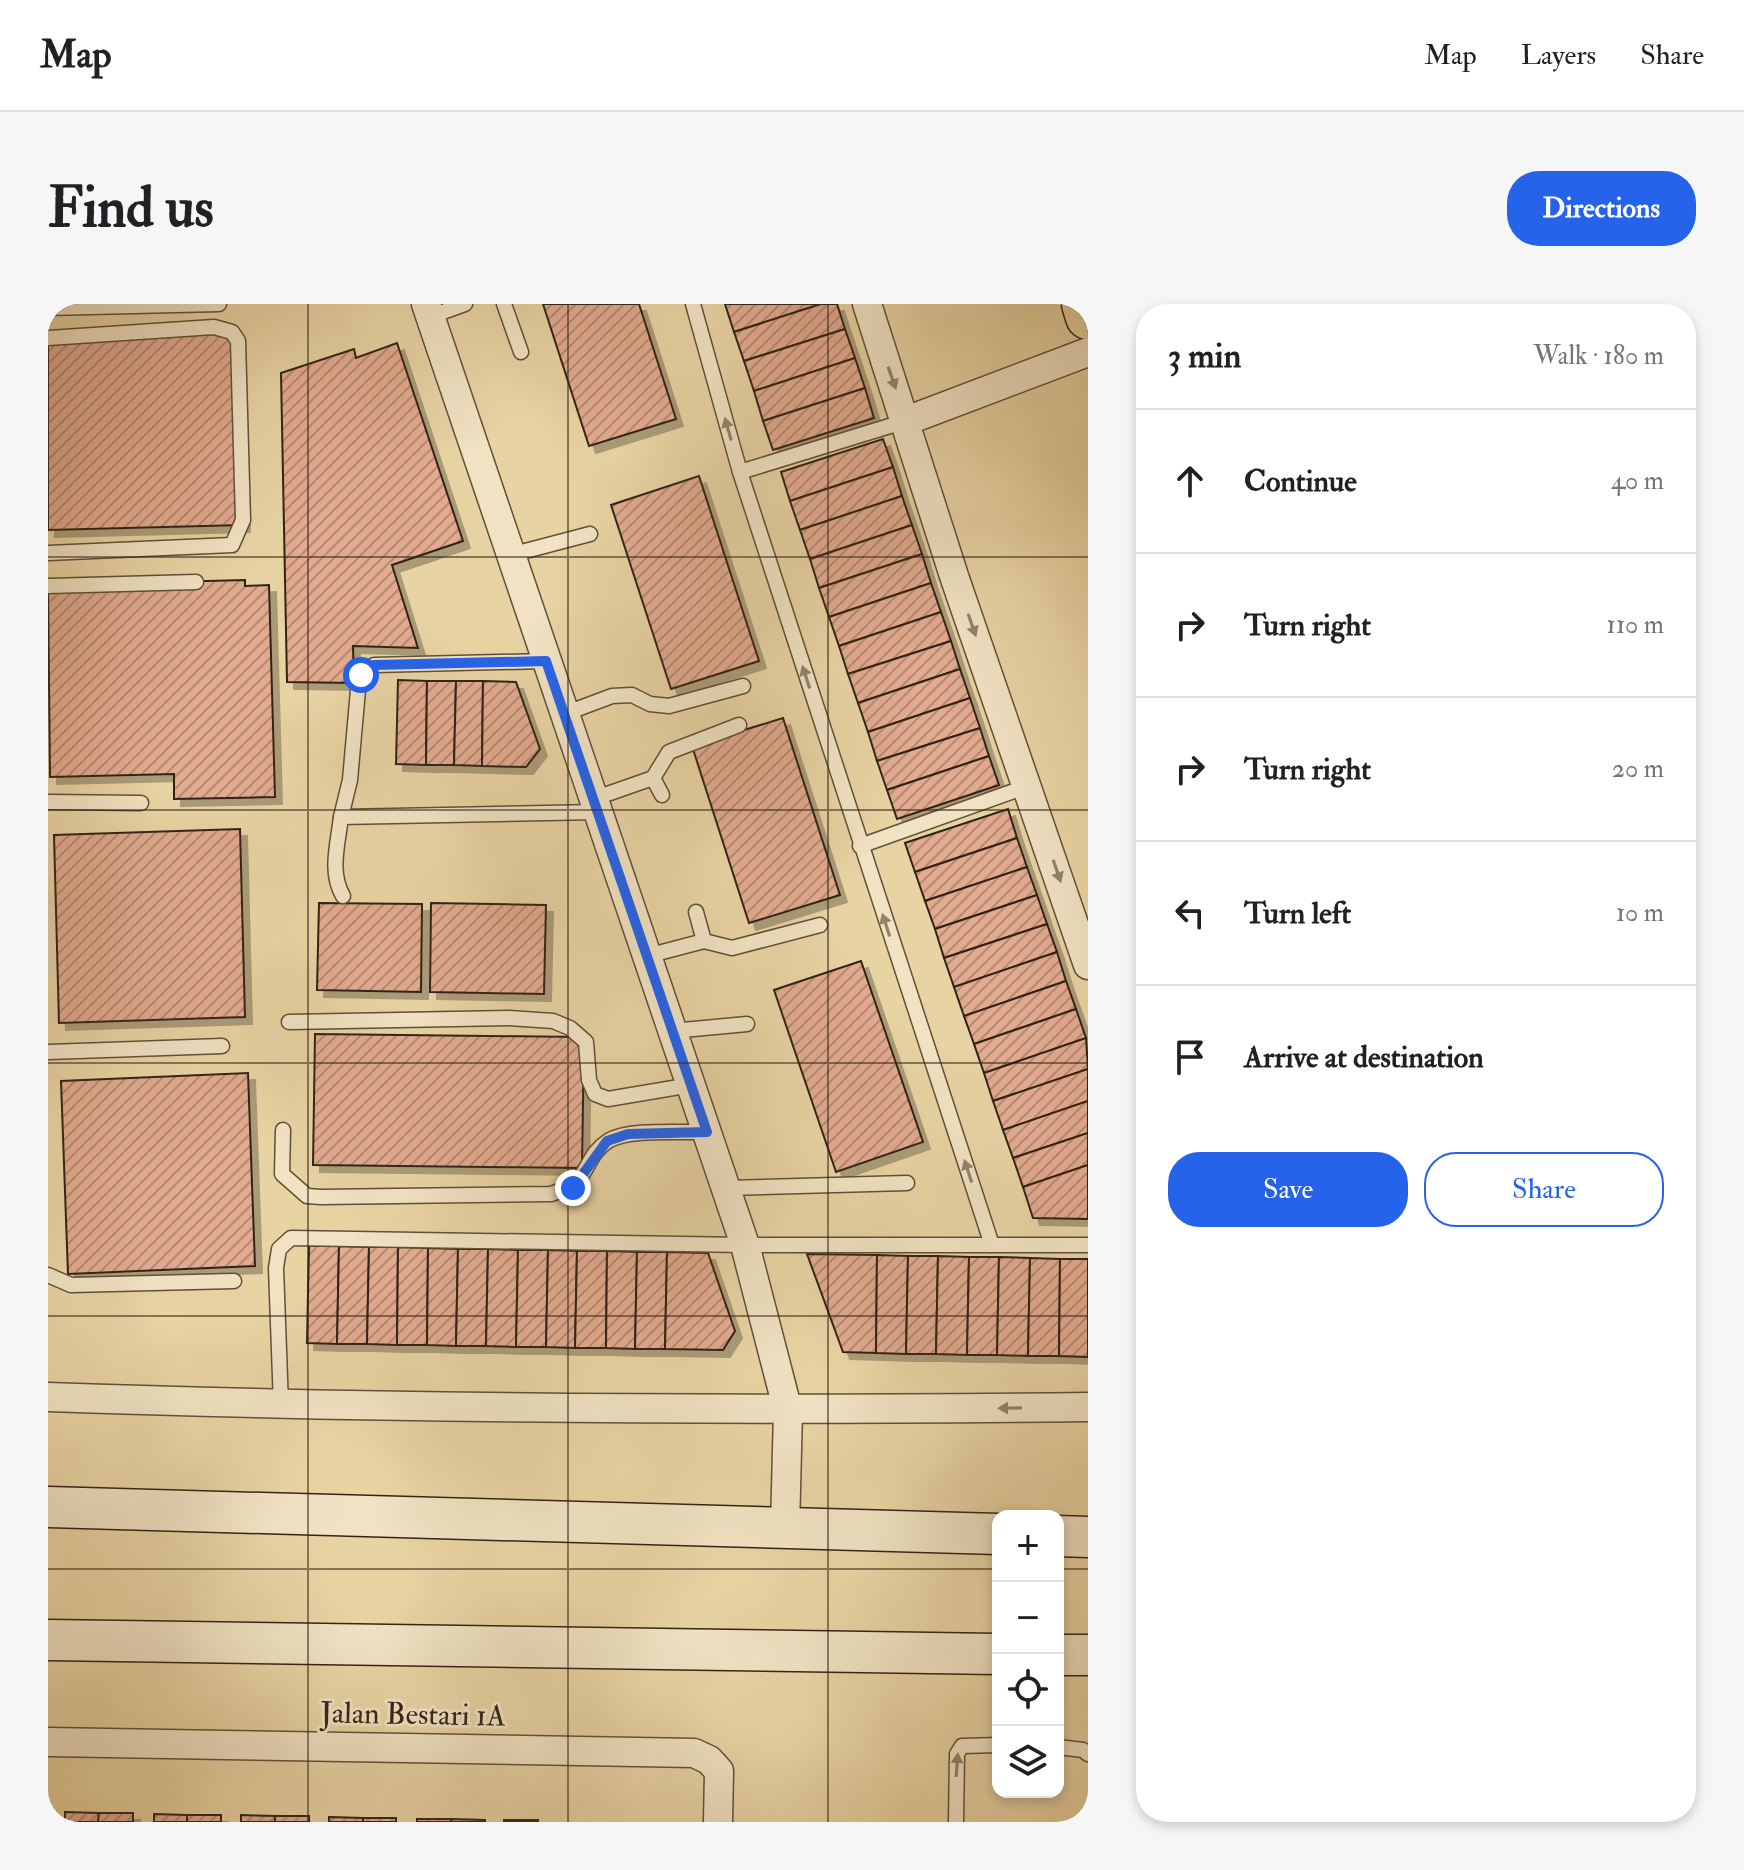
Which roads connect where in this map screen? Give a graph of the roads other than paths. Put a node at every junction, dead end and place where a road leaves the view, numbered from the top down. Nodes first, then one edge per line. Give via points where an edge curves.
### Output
1 (219, 304) edge
2 (465, 304) edge
3 (504, 304) edge
4 (693, 304) edge
5 (867, 304) edge
6 (1084, 304) edge
7 (48, 308) edge
8 (427, 310) edge
9 (1088, 317) edge
10 (48, 338) edge
11 (521, 352) dead end
12 (1088, 352) edge
13 (906, 421) junction
14 (740, 472) junction
15 (590, 534) dead end
16 (48, 553) edge
17 (510, 555) junction
18 (196, 582) dead end
19 (48, 586) edge
20 (546, 661) junction
21 (743, 686) dead end
22 (564, 714) junction
23 (739, 725) dead end
24 (653, 778) junction
25 (1028, 786) junction
26 (662, 795) dead end
27 (48, 802) edge
28 (141, 803) dead end
29 (595, 805) junction
30 (341, 817) junction
31 (860, 846) junction
32 (343, 896) dead end
33 (696, 912) dead end
34 (820, 925) dead end
35 (704, 941) junction
36 (647, 956) junction
37 (1088, 965) edge
38 (289, 1022) dead end
39 (747, 1024) dead end
40 (672, 1031) junction
41 (222, 1046) dead end
42 (48, 1052) edge
43 (691, 1085) junction
44 (283, 1130) dead end
45 (707, 1132) junction
46 (907, 1183) dead end
47 (726, 1188) junction
48 (745, 1245) junction
49 (992, 1245) junction
50 (1088, 1245) edge
51 (48, 1275) edge
52 (234, 1281) dead end
53 (48, 1397) edge
54 (281, 1405) junction
55 (1088, 1407) edge
56 (788, 1411) junction
57 (48, 1507) edge
58 (785, 1528) junction
59 (992, 1534) edge
60 (1064, 1536) edge
61 (1088, 1537) edge
62 (48, 1640) edge
63 (992, 1654) edge
64 (1064, 1655) edge
65 (1088, 1655) edge
66 (48, 1742) edge
67 (992, 1745) edge
68 (1064, 1748) edge
69 (1088, 1754) edge
70 (718, 1822) edge
71 (956, 1822) edge

1 - 7 lane
2 - 8 lane
3 - 11 lane
14 -> 4 lane
5 -> 13 street
6 - 9 highway
8 - 17 street
10 - 16 lane via 214,327 232,332 238,341 243,520 232,545
12 - 13 street
13 - 14 lane
13 -> 25 street
31 -> 14 lane
15 - 17 lane
17 - 20 street
18 - 19 lane
20 - 22 street
20 - 30 lane via 374,665 361,675
21 - 22 lane via 669,706 632,695 612,696
22 - 29 street
23 - 24 lane via 669,752
24 - 26 lane
24 - 29 lane
25 - 31 lane
25 -> 37 street
27 - 28 lane
29 - 30 lane
29 - 36 street
30 - 32 lane via 335,862 336,884
49 -> 31 lane
33 - 35 lane
34 - 35 lane via 732,948
35 - 36 lane
36 - 40 street
38 - 43 lane via 553,1021 586,1042 595,1094 608,1099
39 - 40 lane
40 - 43 street
41 - 42 lane
43 - 45 street
44 - 45 lane via 282,1174 307,1196 321,1197 551,1194 573,1188 607,1141 628,1134
45 - 47 street
46 - 47 lane
47 - 48 street
48 - 49 lane
48 - 54 lane via 291,1238 279,1249 276,1268
48 - 56 street
49 - 50 lane
51 - 52 lane via 71,1285
53 - 54 street
54 - 56 street
55 -> 56 street
56 - 58 street
57 - 58 street
58 - 59 street
60 - 61 street
62 - 63 street
64 - 65 street
66 - 70 street, Jalan Bestari 1A via 694,1753 719,1771
71 -> 67 lane via 957,1754 962,1746
68 - 69 lane

